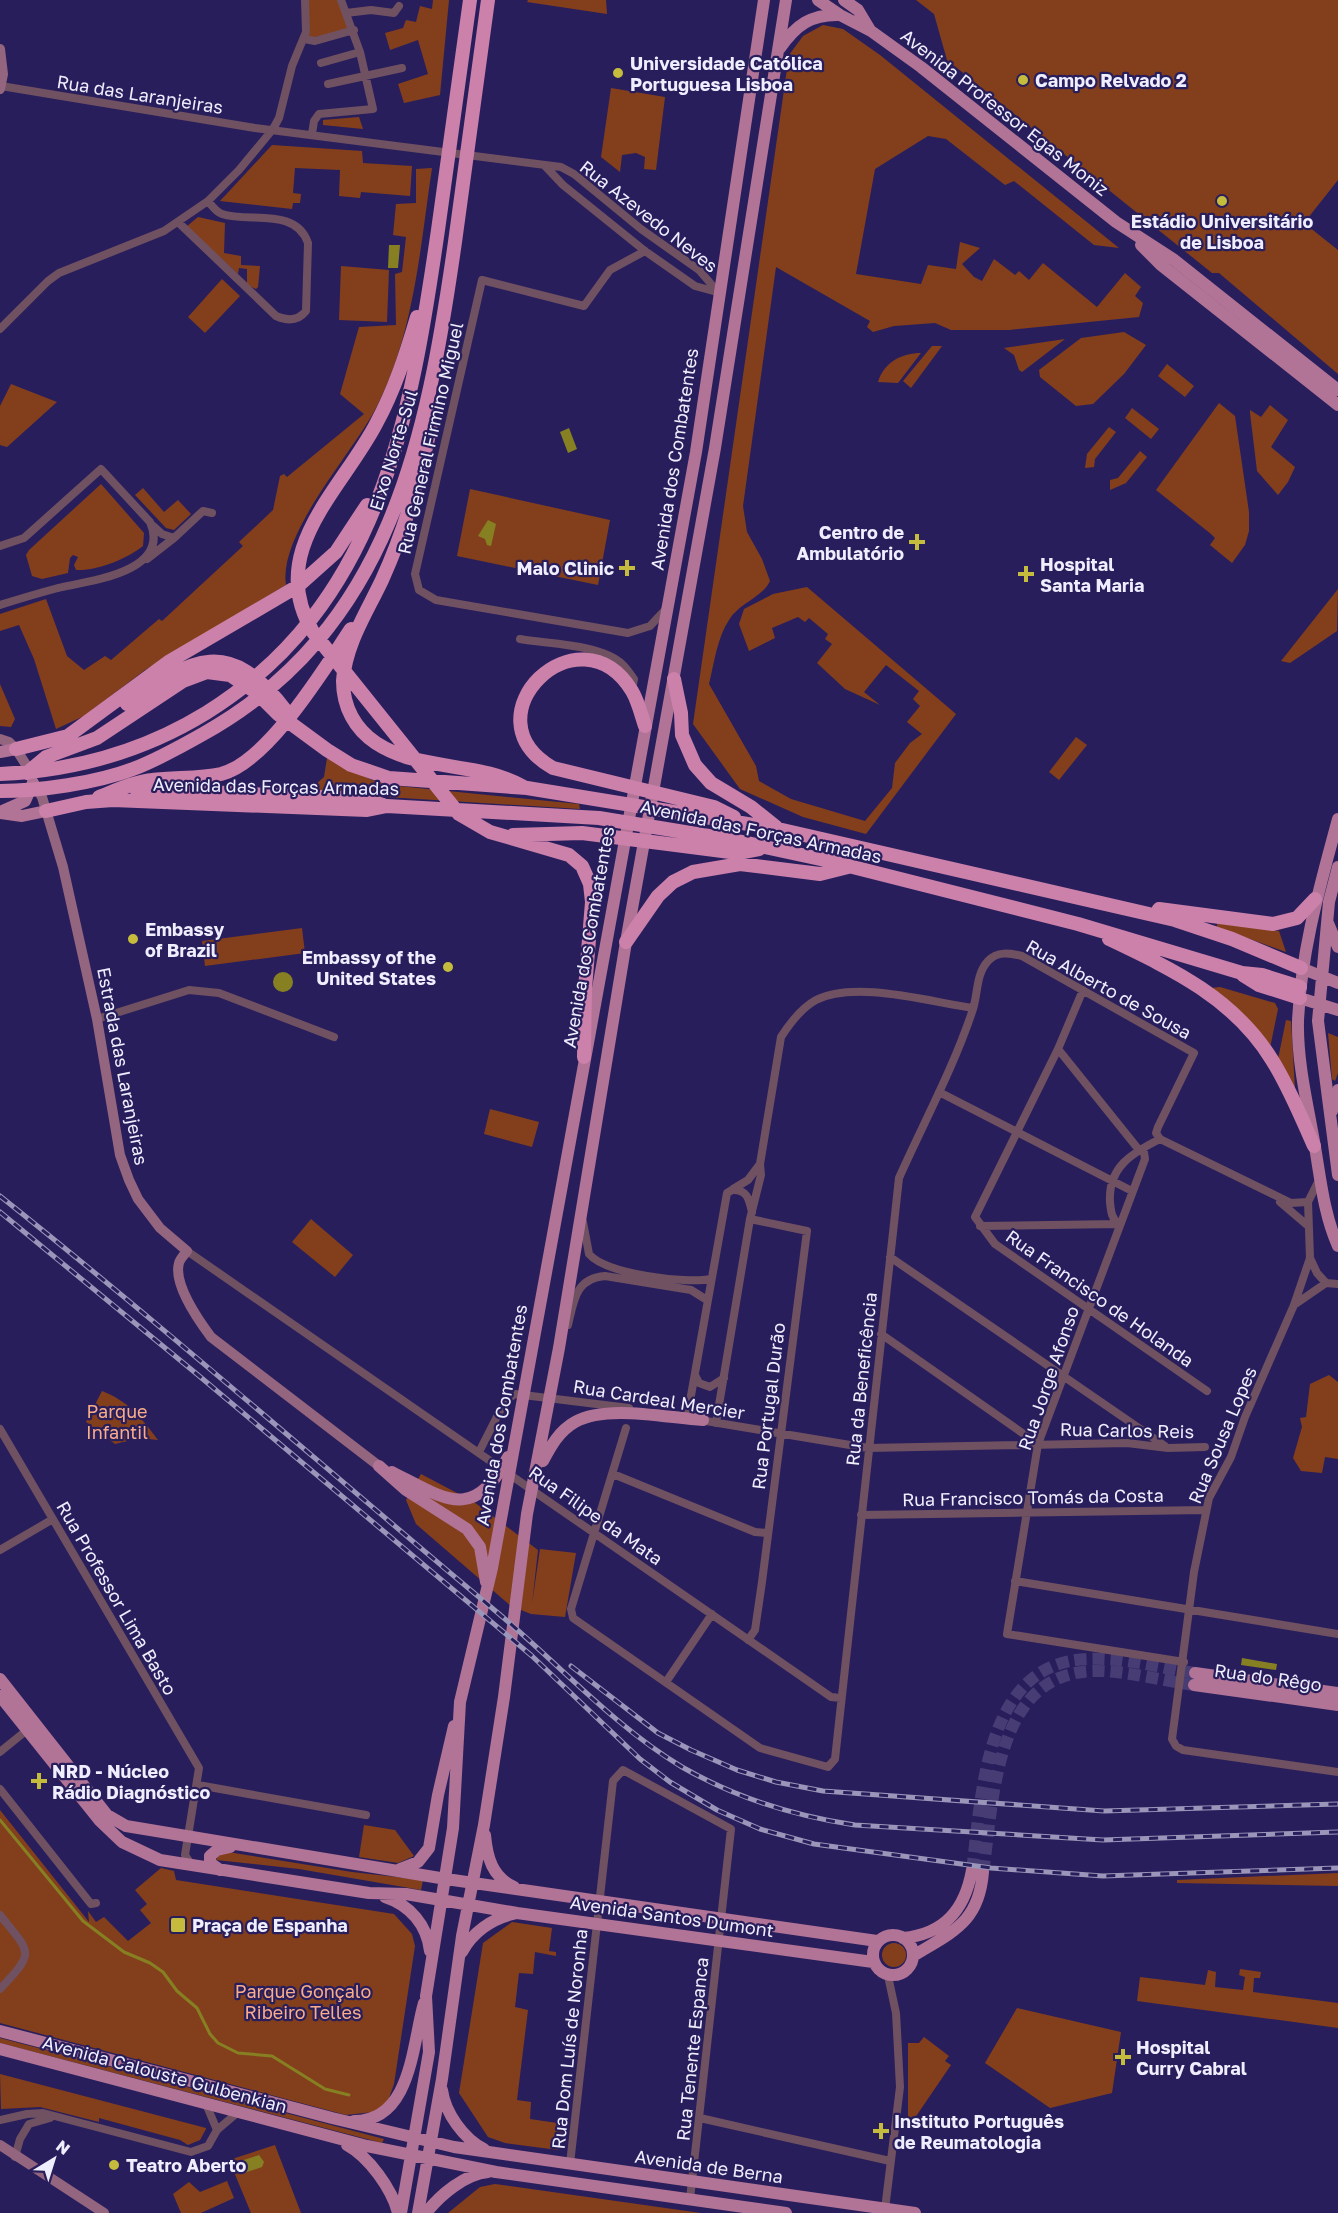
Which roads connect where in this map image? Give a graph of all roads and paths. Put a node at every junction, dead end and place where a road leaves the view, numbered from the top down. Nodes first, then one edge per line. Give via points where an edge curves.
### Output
1 (305, 0) edge
2 (341, 0) edge
3 (461, 0) edge
4 (470, 0) edge
5 (488, 0) edge
6 (786, 0) edge
7 (818, 0) edge
8 (844, 0) edge
9 (762, 1) edge
10 (854, 5) edge
11 (399, 6) dead end
12 (346, 13) junction
13 (840, 15) junction
14 (354, 30) junction
15 (871, 31) junction
16 (304, 39) junction
17 (0, 49) edge
18 (778, 51) junction
19 (360, 52) junction
20 (321, 63) dead end
21 (402, 68) dead end
22 (367, 76) junction
23 (328, 84) dead end
24 (458, 86) junction
25 (1, 88) edge
26 (273, 129) junction
27 (312, 134) junction
28 (545, 166) junction
29 (208, 201) junction
30 (179, 223) junction
31 (645, 251) junction
32 (432, 269) junction
33 (482, 280) joint
34 (718, 292) junction
35 (739, 297) junction
36 (0, 329) edge
37 (1262, 337) junction
38 (437, 362) junction
39 (1338, 390) edge
40 (1338, 405) edge
41 (401, 429) junction
42 (212, 513) dead end
43 (150, 522) junction
44 (174, 538) junction
45 (0, 546) edge
46 (138, 564) junction
47 (370, 603) junction
48 (0, 605) edge
49 (667, 607) junction
50 (520, 639) dead end
51 (674, 679) junction
52 (632, 690) junction
53 (89, 723) junction
54 (645, 726) junction
55 (298, 727) junction
56 (0, 740) edge
57 (16, 749) junction
58 (0, 752) edge
59 (0, 774) edge
60 (30, 778) junction
61 (72, 784) junction
62 (527, 788) junction
63 (0, 791) edge
64 (86, 801) junction
65 (387, 806) junction
66 (46, 811) junction
67 (0, 812) edge
68 (1338, 819) edge
69 (747, 823) junction
70 (778, 829) junction
71 (513, 838) junction
72 (767, 847) junction
73 (851, 866) junction
74 (1338, 867) edge
75 (1316, 899) junction
76 (1111, 904) junction
77 (1327, 919) junction
78 (1078, 924) junction
79 (626, 942) junction
80 (1338, 947) edge
81 (1301, 968) junction
82 (1321, 975) junction
83 (1338, 982) edge
84 (1083, 990) junction
85 (1300, 992) junction
86 (1319, 1004) junction
87 (973, 1008) junction
88 (1338, 1010) edge
89 (97, 1019) junction
90 (334, 1037) dead end
91 (1059, 1049) junction
92 (584, 1057) junction
93 (1338, 1090) edge
94 (939, 1092) junction
95 (1334, 1120) edge
96 (1017, 1131) junction
97 (1160, 1139) junction
98 (1314, 1146) junction
99 (1139, 1150) junction
100 (1337, 1156) edge
101 (760, 1164) junction
102 (1338, 1175) edge
103 (1320, 1179) junction
104 (1112, 1180) junction
105 (732, 1190) junction
106 (1132, 1191) junction
107 (1274, 1197) junction
108 (1308, 1202) junction
109 (582, 1209) junction
110 (751, 1216) junction
111 (1119, 1224) junction
112 (1307, 1225) junction
113 (980, 1226) junction
114 (1338, 1246) edge
115 (188, 1251) junction
116 (890, 1257) junction
117 (1310, 1258) junction
118 (711, 1279) junction
119 (1326, 1283) junction
120 (1338, 1284) edge
121 (707, 1300) junction
122 (1294, 1305) junction
123 (1088, 1308) junction
124 (881, 1334) junction
125 (560, 1348) junction
126 (694, 1373) junction
127 (1064, 1376) junction
128 (724, 1378) junction
129 (1207, 1391) dead end
130 (687, 1418) junction
131 (703, 1420) junction
132 (716, 1423) junction
133 (626, 1428) dead end
134 (0, 1429) edge
135 (779, 1433) junction
136 (1038, 1444) junction
137 (514, 1445) junction
138 (1205, 1447) dead end
139 (868, 1448) junction
140 (1168, 1448) junction
141 (479, 1452) junction
142 (379, 1466) joint
143 (538, 1470) junction
144 (613, 1474) junction
145 (409, 1486) junction
146 (1206, 1509) junction
147 (1026, 1513) junction
148 (861, 1515) junction
149 (53, 1519) junction
150 (594, 1532) junction
151 (767, 1533) junction
152 (0, 1550) edge
153 (1015, 1581) junction
154 (487, 1589) junction
155 (1190, 1609) junction
156 (712, 1614) junction
157 (1338, 1634) edge
158 (748, 1640) junction
159 (1184, 1662) junction
160 (0, 1679) edge
161 (666, 1682) junction
162 (1338, 1693) edge
163 (0, 1696) edge
164 (841, 1698) junction
165 (460, 1702) junction
166 (1338, 1705) edge
167 (27, 1730) junction
168 (0, 1752) edge
169 (1338, 1772) edge
170 (198, 1785) junction
171 (0, 1789) edge
172 (366, 1815) dead end
173 (484, 1825) junction
174 (731, 1829) joint
175 (188, 1836) junction
176 (259, 1848) junction
177 (198, 1867) junction
178 (387, 1869) junction
179 (225, 1871) junction
180 (446, 1879) junction
181 (472, 1883) junction
182 (520, 1890) junction
183 (369, 1893) junction
184 (443, 1901) junction
185 (600, 1901) junction
186 (96, 1903) dead end
187 (468, 1905) junction
188 (517, 1913) junction
189 (0, 1915) edge
190 (722, 1919) junction
191 (597, 1924) junction
192 (903, 1938) junction
193 (719, 1941) junction
194 (877, 1941) junction
195 (913, 1956) junction
196 (458, 1959) junction
197 (431, 1961) junction
198 (873, 1962) junction
199 (888, 1976) junction
200 (0, 1989) edge
201 (426, 1996) junction
202 (0, 2031) edge
203 (0, 2049) edge
204 (442, 2079) junction
205 (206, 2104) junction
206 (237, 2112) junction
207 (59, 2118) junction
208 (332, 2118) junction
209 (700, 2118) junction
210 (0, 2120) edge
211 (217, 2130) junction
212 (321, 2134) junction
213 (414, 2138) junction
214 (431, 2142) junction
215 (0, 2145) edge
216 (411, 2154) junction
217 (499, 2154) junction
218 (15, 2157) junction
219 (428, 2158) junction
220 (890, 2161) junction
221 (570, 2164) junction
222 (496, 2172) junction
223 (692, 2181) junction
224 (690, 2199) junction
225 (885, 2211) edge
226 (104, 2213) edge
227 (400, 2213) edge
228 (418, 2213) edge
229 (426, 2213) edge
230 (786, 2213) edge
231 (915, 2213) edge

1 - 16 street
2 - 12 street
3 - 24 highway
4 - 24 highway, Eixo Norte-Sul
5 - 38 highway, Eixo Norte-Sul
6 - 18 main road, Avenida dos Combatentes
7 - 13 main road, Avenida Professor Egas Moniz
8 - 10 main road, Avenida Professor Egas Moniz
9 - 34 main road, Avenida dos Combatentes
10 - 15 main road, Avenida Professor Egas Moniz
11 - 12 street via 394,13
12 - 14 street
13 - 15 main road, Avenida Professor Egas Moniz
13 - 18 main road via 818,16 804,22 792,30
14 - 16 street via 315,41
14 - 19 street
15 - 37 main road, Avenida Professor Egas Moniz via 1116,222 1161,265
16 - 26 street
17 - 25 main road
18 - 35 main road, Avenida dos Combatentes
19 - 20 street
19 - 22 street
21 - 22 street
22 - 23 street
22 - 27 street via 373,109 319,114
24 - 32 highway, Eixo Norte-Sul
25 - 26 street, Rua das Laranjeiras
26 - 27 street, Rua Azevedo Neves
26 - 29 street
27 - 28 street, Rua Azevedo Neves
28 - 31 street, Rua Azevedo Neves
28 - 34 street, Rua Azevedo Neves via 561,167 574,174 699,270
29 - 30 street
29 - 30 street via 224,215 286,221 307,240 306,311 296,319 281,318
30 - 36 street via 145,241 59,273
31 - 33 street, Rua Azevedo Neves via 610,270 584,306
31 - 34 street, Rua Azevedo Neves via 695,286
32 - 41 highway, Eixo Norte-Sul via 420,350
32 - 71 highway via 391,395 299,554 300,605 313,632 452,808 481,829
33 - 49 street, Rua General Firmino Miguel via 415,574 419,590 436,600 628,633 650,626
34 - 35 main road
34 - 49 main road, Avenida dos Combatentes via 696,452
35 - 51 main road, Avenida dos Combatentes
37 - 39 main road, Avenida Professor Egas Moniz
37 - 40 main road, Avenida Professor Egas Moniz
38 - 47 highway via 434,411 425,458 397,542
38 - 61 highway, Eixo Norte-Sul via 410,469 376,553 339,613 307,652 231,719 131,770
41 - 53 highway via 359,520 321,567 278,599 170,661
41 - 60 highway, Eixo Norte-Sul via 387,475 345,573 307,625 266,668 229,698 184,726 138,747
42 - 44 street via 203,511
43 - 44 street via 162,534
43 - 45 street via 101,470 24,538
43 - 46 street via 152,544
44 - 46 street
46 - 48 street via 106,578
47 - 62 highway via 350,647 344,674 345,700 357,725 376,743 404,756 507,777
47 - 64 highway via 264,747 236,768 218,775 146,781
49 - 54 main road, Avenida dos Combatentes
50 - 52 street via 594,650 609,656 634,679
51 - 70 highway via 682,735 695,765 711,783
51 - 79 main road, Avenida dos Combatentes
52 - 54 highway
52 - 69 highway via 617,674 590,661 569,660 550,668 533,682 523,701 521,720 526,740 538,757 553,768 714,807
53 - 55 highway via 120,708 166,676 211,660 234,664 263,684
53 - 57 highway via 55,741
54 - 92 main road, Avenida dos Combatentes
55 - 60 highway via 230,675 195,675 97,738 46,757
55 - 62 highway, Avenida das Forças Armadas via 351,765 389,778
56 - 57 main road
57 - 58 main road
57 - 60 main road, Estrada das Laranjeiras via 30,771
59 - 60 highway, Eixo Norte-Sul
60 - 66 main road, Estrada das Laranjeiras
60 - 67 main road via 25,801
61 - 63 highway, Eixo Norte-Sul
61 - 65 highway via 98,789 363,799
62 - 69 highway, Avenida das Forças Armadas
64 - 65 highway, Avenida das Forças Armadas via 367,810
64 - 66 highway, Avenida das Forças Armadas
65 - 72 highway, Avenida das Forças Armadas via 599,818
66 - 67 main road via 22,816
66 - 89 main road, Estrada das Laranjeiras
68 - 75 main road
69 - 70 highway, Avenida das Forças Armadas
70 - 76 highway, Avenida das Forças Armadas
71 - 72 highway via 521,833 582,833 738,853
71 - 92 highway via 569,855 582,866 590,884
72 - 73 highway, Avenida das Forças Armadas
73 - 78 highway, Avenida das Forças Armadas
73 - 79 highway via 820,874 740,864 693,872 673,882 658,896
74 - 77 main road
75 - 76 highway via 1297,918 1273,924
75 - 81 main road
76 - 81 highway, Avenida das Forças Armadas via 1208,931
77 - 80 main road
77 - 82 main road
78 - 85 highway, Avenida das Forças Armadas via 1242,974 1259,985
78 - 98 highway via 1189,978 1229,1009 1272,1059
79 - 109 main road, Avenida dos Combatentes
81 - 82 main road, Avenida das Forças Armadas
81 - 85 main road
82 - 83 main road, Avenida das Forças Armadas
82 - 85 main road
82 - 86 main road
84 - 87 street, Rua Alberto de Sousa via 1022,956 1006,953 989,959 984,966
84 - 91 street
84 - 97 street, Rua Alberto de Sousa via 1194,1053 1158,1127
85 - 86 main road, Avenida das Forças Armadas
85 - 98 main road via 1302,1069
86 - 88 main road, Avenida das Forças Armadas
86 - 95 main road via 1319,1047
87 - 94 street, Rua da Beneficência
87 - 101 street via 848,992 817,999 806,1007 781,1037
89 - 90 street via 189,990 219,993
89 - 115 main road, Estrada das Laranjeiras via 118,1144 129,1180 146,1212
91 - 96 street
91 - 99 street
92 - 137 main road, Avenida dos Combatentes
93 - 95 main road
94 - 96 street
94 - 116 street, Rua da Beneficência via 899,1178
95 - 100 main road
96 - 104 street
96 - 113 street via 975,1214
97 - 99 street
97 - 107 street
98 - 103 main road
99 - 104 street via 1121,1164
99 - 106 street, Rua Jorge Afonso via 1144,1152 1145,1159
100 - 102 main road
101 - 105 street via 748,1180
101 - 110 street via 757,1202
103 - 108 street
103 - 114 main road
104 - 106 street
104 - 111 street via 1111,1212
105 - 110 street via 748,1197
105 - 118 street via 725,1198
106 - 111 street, Rua Jorge Afonso
107 - 108 street via 1300,1204
107 - 112 street
108 - 112 street, Rua Sousa Lopes
109 - 118 street via 586,1246 597,1263 693,1282
109 - 125 main road, Avenida dos Combatentes
110 - 128 street
110 - 135 street, Rua Portugal Durão via 807,1231
111 - 113 street
111 - 123 street, Rua Jorge Afonso
112 - 117 street, Rua Sousa Lopes
113 - 123 street, Rua Francisco de Holanda via 994,1244
115 - 141 street, Rua Filipe da Mata
115 - 142 main road via 179,1263 180,1276 193,1314 211,1337
116 - 124 street, Rua da Beneficência
116 - 127 street
117 - 119 street
117 - 122 street, Rua Sousa Lopes
118 - 121 street
119 - 120 street
119 - 122 street
121 - 125 street via 691,1290 595,1276 577,1291
121 - 126 street
122 - 146 street, Rua Sousa Lopes
123 - 127 street, Rua Jorge Afonso
123 - 129 street, Rua Francisco de Holanda
124 - 136 street
124 - 139 street, Rua da Beneficência
125 - 143 main road, Avenida dos Combatentes
126 - 128 street via 704,1386 714,1386
126 - 130 street
127 - 136 street, Rua Jorge Afonso
127 - 140 street
128 - 132 street
130 - 131 street, Rua Cardeal Mercier
130 - 141 street, Rua Cardeal Mercier via 515,1394 505,1401
131 - 132 street, Rua Cardeal Mercier
131 - 143 main road via 616,1413 582,1419 553,1443
132 - 135 street, Rua Cardeal Mercier
133 - 144 street
134 - 149 street, Rua Professor Lima Basto
135 - 139 street, Rua Cardeal Mercier
135 - 151 street, Rua Portugal Durão
136 - 139 street, Rua Carlos Reis
136 - 140 street, Rua Carlos Reis via 1127,1443
136 - 147 street, Rua Jorge Afonso
137 - 145 main road via 497,1477 474,1495 449,1499
137 - 154 main road, Avenida dos Combatentes
138 - 140 street, Rua Carlos Reis
139 - 148 street, Rua da Beneficência
141 - 150 street, Rua Filipe da Mata
142 - 145 main road
143 - 173 main road, Avenida dos Combatentes via 526,1524
144 - 150 street
144 - 151 street via 755,1532
145 - 154 main road via 472,1534 480,1547
146 - 147 street, Rua Francisco Tomás da Costa
146 - 155 street, Rua Sousa Lopes
147 - 148 street, Rua Francisco Tomás da Costa
147 - 153 street, Rua Jorge Afonso
148 - 164 street, Rua da Beneficência
149 - 152 street
149 - 170 street, Rua Professor Lima Basto via 199,1768
150 - 156 street, Rua Filipe da Mata
150 - 161 street via 572,1616
151 - 158 street, Rua Portugal Durão via 755,1630
153 - 155 street
153 - 159 street, Rua Jorge Afonso via 1007,1634
154 - 165 main road, Avenida dos Combatentes
155 - 157 street
155 - 159 street, Rua Sousa Lopes
156 - 158 street, Rua Filipe da Mata
156 - 161 street
158 - 164 street, Rua Filipe da Mata via 831,1697
159 - 169 street, Rua Sousa Lopes via 1172,1737 1176,1746 1186,1751
160 - 175 main road via 107,1815 126,1826
161 - 164 street, Rua da Beneficência via 765,1751 821,1766 830,1766 835,1759
162 - 166 main road, Rua do Rêgo via 1195,1679
163 - 167 main road
165 - 178 main road via 429,1848 410,1867
165 - 180 main road, Avenida dos Combatentes
167 - 168 street
167 - 177 main road via 99,1821 123,1842 160,1860
170 - 172 street
170 - 175 street, Rua Professor Lima Basto
171 - 186 street via 91,1904
173 - 181 main road
173 - 182 main road, Avenida Santos Dumont via 491,1866 503,1881
174 - 185 street, Rua Dom Luís de Noronha via 623,1770 613,1781
174 - 190 street, Rua Tenente Espanca
175 - 176 main road
175 - 177 street, Rua Professor Lima Basto via 185,1855
176 - 178 main road
176 - 179 main road via 217,1850 210,1856 210,1863
177 - 179 main road
178 - 180 main road
179 - 183 main road
180 - 181 main road
180 - 184 main road
181 - 182 main road, Avenida Santos Dumont
181 - 187 main road
182 - 185 main road, Avenida Santos Dumont
183 - 184 main road
183 - 197 main road via 408,1908 426,1932
184 - 187 main road
184 - 197 main road
185 - 190 main road, Avenida Santos Dumont
185 - 191 street, Rua Dom Luís de Noronha
187 - 188 main road, Avenida Santos Dumont
187 - 196 main road
188 - 191 main road, Avenida Santos Dumont
188 - 196 main road via 500,1917 472,1936
189 - 200 street via 24,1944 27,1954
190 - 193 street, Rua Tenente Espanca
190 - 194 main road, Avenida Santos Dumont
191 - 193 main road, Avenida Santos Dumont
191 - 221 street, Rua Dom Luís de Noronha
192 - 194 main road via 890,1935
192 - 195 main road
192 - 195 main road via 928,1933 952,1918 978,1871 980,1895 965,1922
193 - 198 main road, Avenida Santos Dumont
193 - 209 street, Rua Tenente Espanca
194 - 198 main road
195 - 199 main road via 908,1969
196 - 204 main road
197 - 201 main road
198 - 199 main road
199 - 220 street via 896,2013 900,2086
201 - 208 main road via 405,2084 397,2099 368,2119
201 - 213 main road via 429,2052
202 - 208 main road, Avenida Calouste Gulbenkian
203 - 205 main road, Avenida Calouste Gulbenkian
204 - 214 main road
204 - 217 main road via 445,2103 468,2137
205 - 206 main road, Avenida Calouste Gulbenkian
205 - 211 street
206 - 211 street
206 - 212 main road, Avenida Calouste Gulbenkian
207 - 210 street via 27,2114
207 - 211 street via 191,2152 208,2146
207 - 218 street via 29,2124
208 - 213 main road
209 - 220 street
209 - 223 street, Rua Tenente Espanca
212 - 216 main road
212 - 227 main road via 362,2155
213 - 214 main road
213 - 216 main road
214 - 217 main road
214 - 219 main road
215 - 218 main road
216 - 219 main road
216 - 227 main road
217 - 221 main road, Avenida de Berna
218 - 226 main road
219 - 222 main road
219 - 228 main road
220 - 225 street
221 - 223 main road, Avenida de Berna
222 - 224 main road, Avenida de Berna
222 - 229 main road via 469,2177
223 - 224 street, Rua Tenente Espanca
223 - 225 main road, Avenida de Berna
224 - 230 main road, Avenida de Berna
225 - 231 main road, Avenida de Berna

